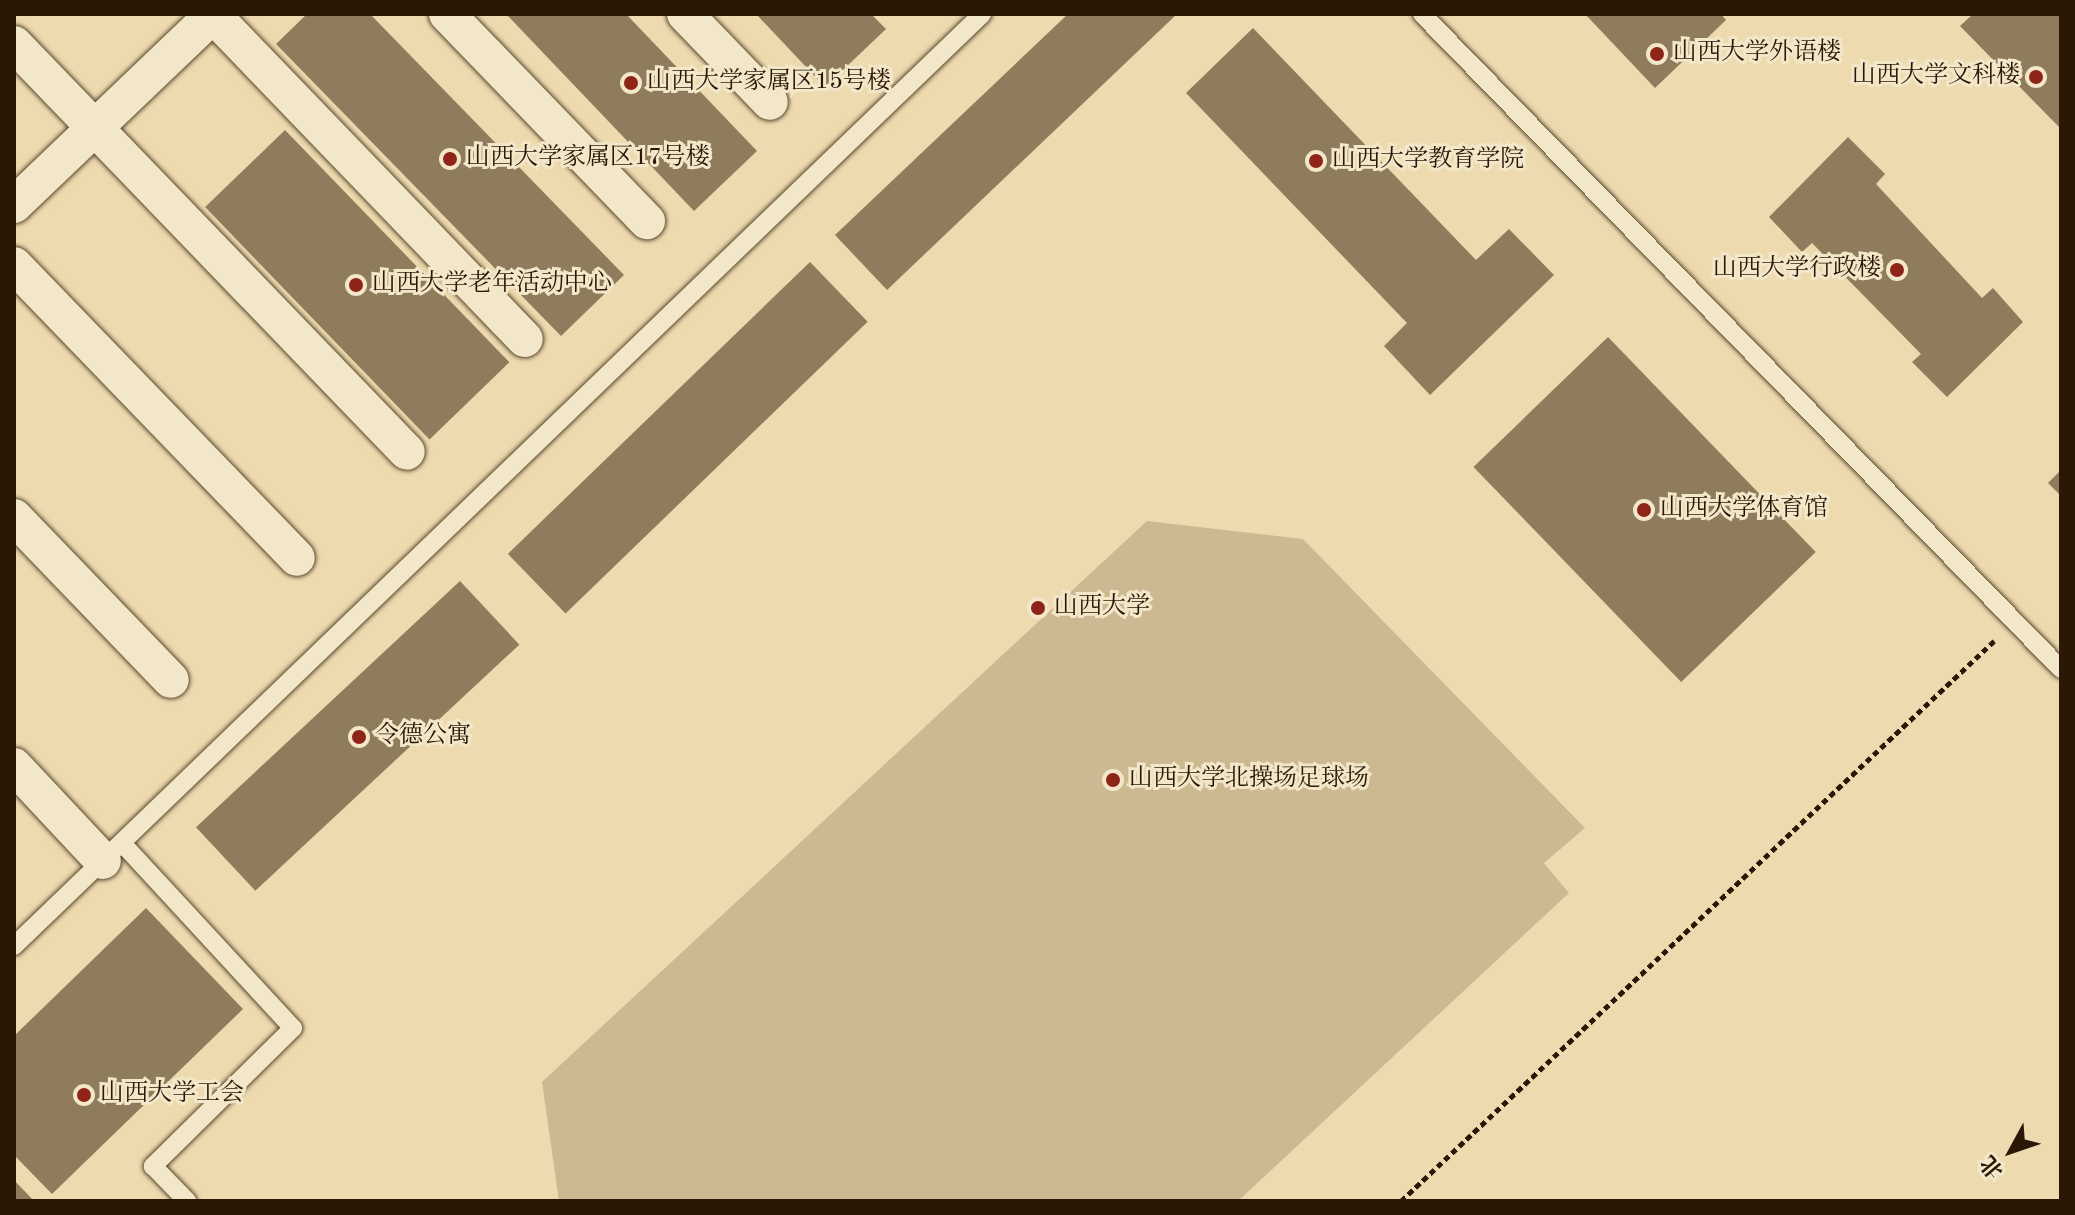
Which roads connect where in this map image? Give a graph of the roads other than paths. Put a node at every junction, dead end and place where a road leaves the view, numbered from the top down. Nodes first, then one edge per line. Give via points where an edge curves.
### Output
1 (213, 14) edge
2 (447, 14) edge
3 (685, 14) edge
4 (982, 14) edge
5 (1422, 14) edge
6 (14, 44) edge
7 (770, 102) dead end
8 (95, 128) junction
9 (14, 205) edge
10 (647, 221) dead end
11 (14, 265) edge
12 (525, 339) dead end
13 (407, 452) dead end
14 (14, 517) edge
15 (297, 558) dead end
16 (2061, 669) edge
17 (171, 680) dead end
18 (14, 766) edge
19 (112, 852) junction
20 (14, 946) edge
21 (187, 1201) edge

1 - 8 street
1 - 12 street
2 - 10 street
3 - 7 street
4 - 19 lane
5 - 16 lane
6 - 8 street
8 - 9 street
8 - 13 street
11 - 15 street
14 - 17 street
18 - 19 street via 46,800
19 - 20 lane
19 - 21 lane via 293,1028 153,1166

